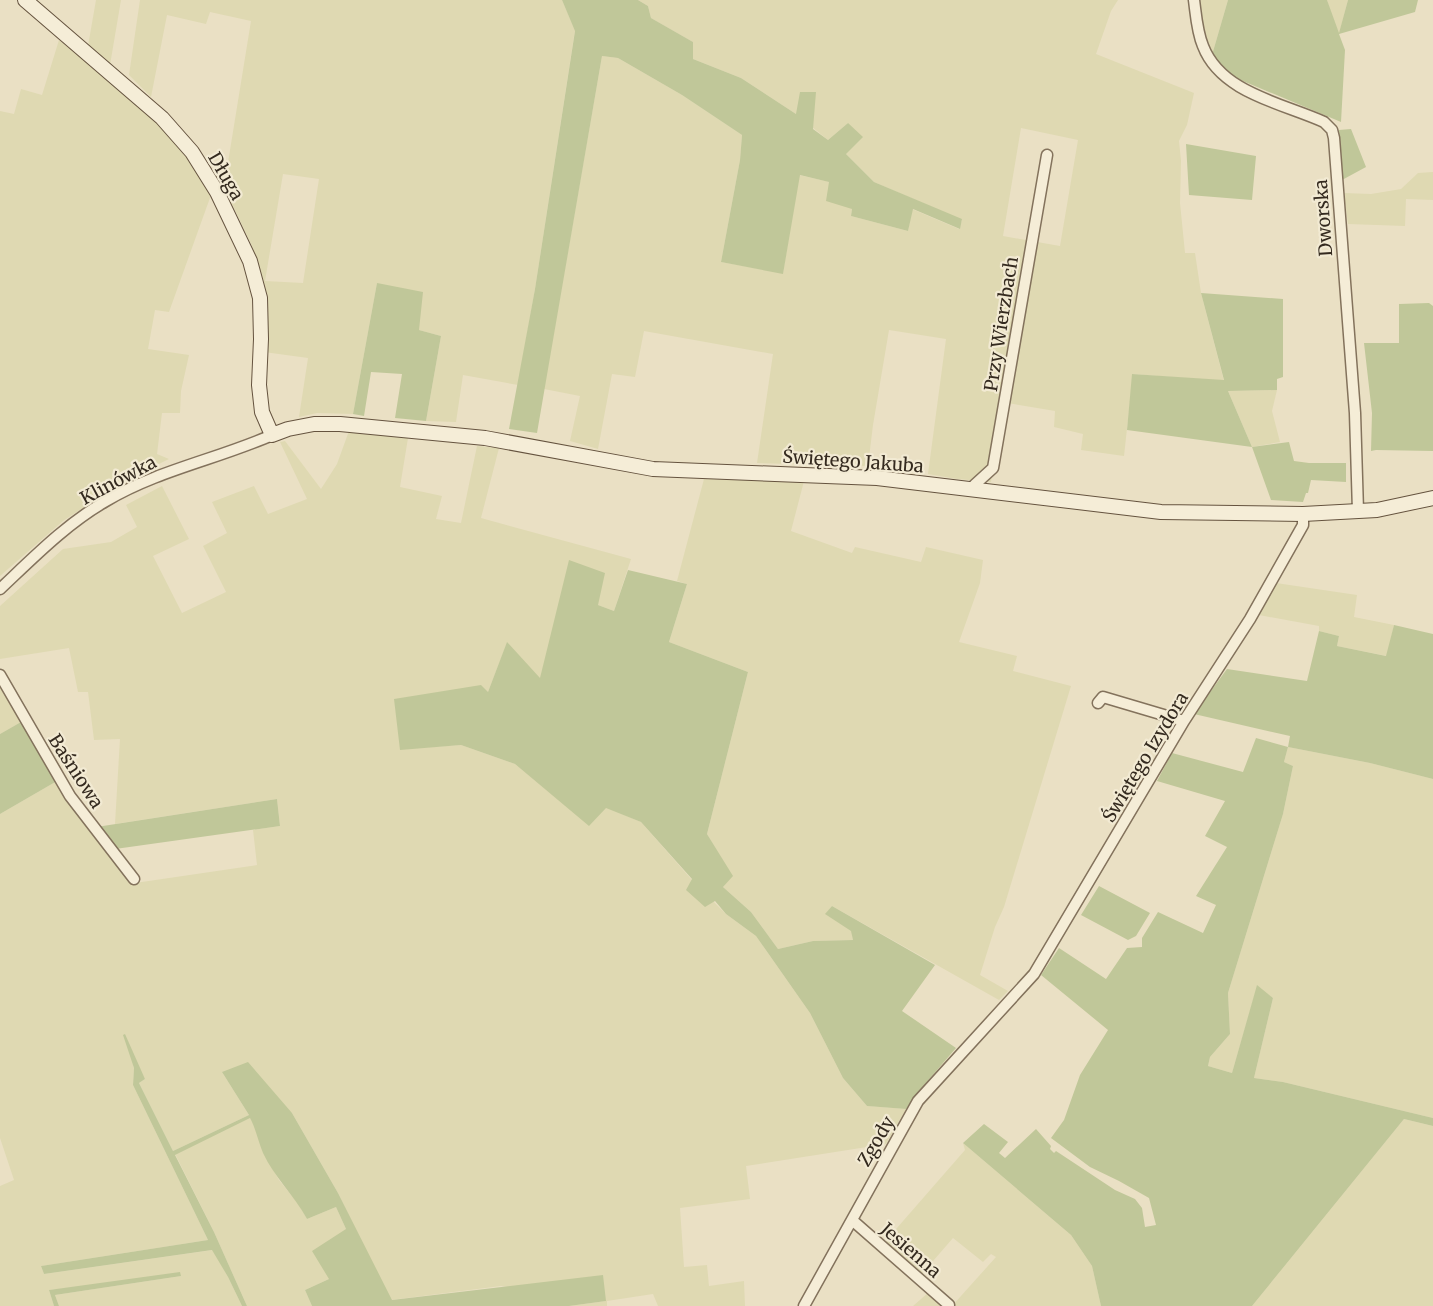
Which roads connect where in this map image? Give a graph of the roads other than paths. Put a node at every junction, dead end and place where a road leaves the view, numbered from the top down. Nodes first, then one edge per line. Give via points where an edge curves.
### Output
1 (26, 0) edge
2 (1194, 0) edge
3 (1047, 155) dead end
4 (272, 435) junction
5 (970, 489) junction
6 (1433, 498) edge
7 (1358, 511) junction
8 (1303, 514) junction
9 (0, 589) edge
10 (0, 675) edge
11 (1098, 703) dead end
12 (1184, 721) junction
13 (134, 879) dead end
14 (1002, 1010) joint
15 (852, 1220) junction
16 (949, 1305) edge
17 (804, 1306) edge

1 - 4 street, Długa via 162,118 192,152 217,192 250,261 260,298 259,385 262,412
2 - 7 street, Dworska via 1202,44 1211,63 1225,78 1249,92 1324,122 1332,130 1355,413
3 - 5 street, Przy Wierzbach via 993,468
4 - 5 street, Świętego Jakuba via 314,424 340,424 485,438 653,469 822,474
4 - 9 street, Klinówka via 155,477 106,501 58,535
5 - 8 street, Świętego Jakuba via 1161,512
6 - 7 street, Świętego Jakuba
7 - 8 street, Świętego Jakuba
8 - 12 street, Świętego Izydora via 1303,525 1250,619
10 - 13 street, Baśniowa via 70,796
11 - 12 street via 1103,697
12 - 14 street, Świętego Izydora via 1034,974
14 - 15 street, Zgody via 918,1101
15 - 16 street, Jesienna
15 - 17 street, Zgody

